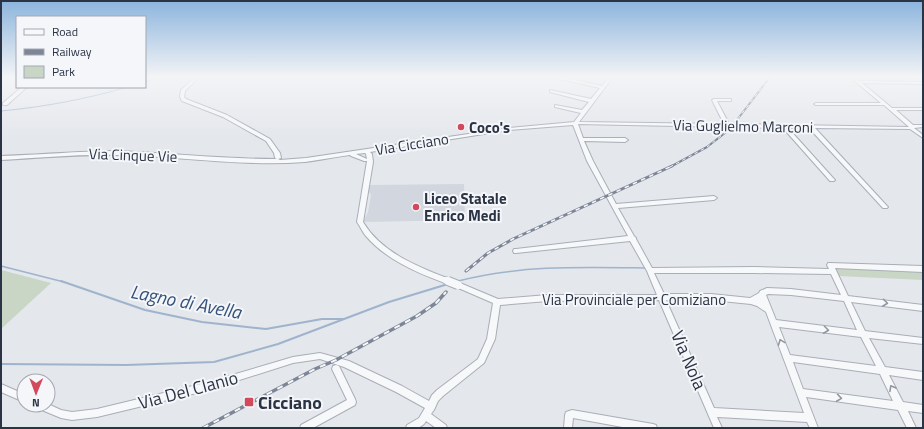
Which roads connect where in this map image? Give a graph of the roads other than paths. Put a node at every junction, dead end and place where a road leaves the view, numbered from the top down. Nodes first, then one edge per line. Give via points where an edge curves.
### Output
1 (13, 97) edge
2 (182, 97) edge
3 (578, 97) edge
4 (595, 97) edge
5 (876, 97) edge
6 (729, 100) dead end
7 (592, 101) junction
8 (4, 104) dead end
9 (816, 104) dead end
10 (884, 104) junction
11 (557, 106) dead end
12 (890, 109) junction
13 (923, 109) edge
14 (583, 112) junction
15 (575, 123) junction
16 (727, 125) junction
17 (923, 126) edge
18 (785, 127) junction
19 (811, 127) junction
20 (912, 127) junction
21 (923, 137) edge
22 (581, 139) junction
23 (625, 140) dead end
24 (374, 150) junction
25 (366, 152) junction
26 (347, 154) junction
27 (1, 158) edge
28 (280, 158) junction
29 (368, 159) junction
30 (832, 180) dead end
31 (714, 198) dead end
32 (616, 206) junction
33 (885, 206) dead end
34 (633, 238) junction
35 (516, 251) dead end
36 (649, 268) junction
37 (923, 269) edge
38 (833, 272) junction
39 (762, 293) junction
40 (662, 297) junction
41 (846, 299) junction
42 (752, 301) junction
43 (497, 302) junction
44 (923, 308) edge
45 (768, 310) junction
46 (774, 323) junction
47 (863, 334) junction
48 (923, 341) edge
49 (787, 358) junction
50 (336, 369) dead end
51 (882, 370) junction
52 (923, 376) edge
53 (1, 388) edge
54 (800, 392) junction
55 (16, 395) edge
56 (431, 406) junction
57 (902, 406) junction
58 (923, 409) edge
59 (56, 412) edge
60 (711, 412) junction
61 (810, 418) junction
62 (423, 421) edge
63 (304, 428) edge
64 (410, 428) edge
65 (443, 428) edge
66 (568, 428) edge
67 (653, 428) edge
68 (718, 428) edge
69 (814, 428) edge
70 (912, 428) edge

1 - 8 street
2 - 28 street via 219,113 268,140
3 - 7 street
4 - 7 street
5 - 10 street
6 - 16 street via 714,100
7 - 14 street
9 - 10 street
10 - 12 street
11 - 14 street
12 - 13 street
12 - 20 street
14 - 15 street
15 - 16 street, Via Guglielmo Marconi
15 - 22 street, Via Nola
15 - 24 street, Via Cicciano via 481,132
16 - 18 street, Via Guglielmo Marconi
17 - 20 street, Via Guglielmo Marconi
18 - 19 street, Via Guglielmo Marconi
18 - 30 street
19 - 20 street, Via Guglielmo Marconi
19 - 33 street
20 - 21 street
22 - 23 street
22 - 32 street, Via Nola via 590,161
24 - 25 street, Via Cicciano
24 - 29 street
25 - 26 street, Via Cicciano
25 - 29 street via 364,155
26 - 28 street, Via Cicciano via 297,160
26 - 29 street
27 - 28 street, Via Cinque Vie via 116,153 246,162
29 - 43 street, bridge via 370,168 360,222 363,230 382,247 415,268
31 - 32 street
32 - 34 street, Via Nola
34 - 35 street
34 - 36 street, Via Nola
36 - 38 street
36 - 40 street, Via Nola
37 - 38 street via 830,265
38 - 41 street
39 - 41 street via 791,292
39 - 42 street
39 - 45 street
40 - 42 street, Via Provinciale per Comiziano via 711,297
40 - 43 street, Via Provinciale per Comiziano via 548,298
40 - 60 street, Via Nola
41 -> 44 street
41 - 47 street
42 - 45 street, Via Provinciale per Comiziano
43 - 56 street via 491,339 481,361 440,393
45 - 46 street
46 -> 47 street
49 -> 46 street
47 - 48 street
47 - 51 street
49 - 51 street
49 - 54 street
50 - 63 street via 352,402
51 - 52 street
57 -> 51 street
53 - 55 street
54 -> 57 street
54 - 61 street
56 - 59 street, Via Del Clanio via 336,360 320,356 293,360 205,387 97,413 72,416
56 - 62 street
57 - 58 street
57 - 70 street
60 - 61 street
60 - 68 street, Via Nola
61 - 69 street
62 - 64 street
62 - 65 street
66 - 67 street via 568,417 572,414

